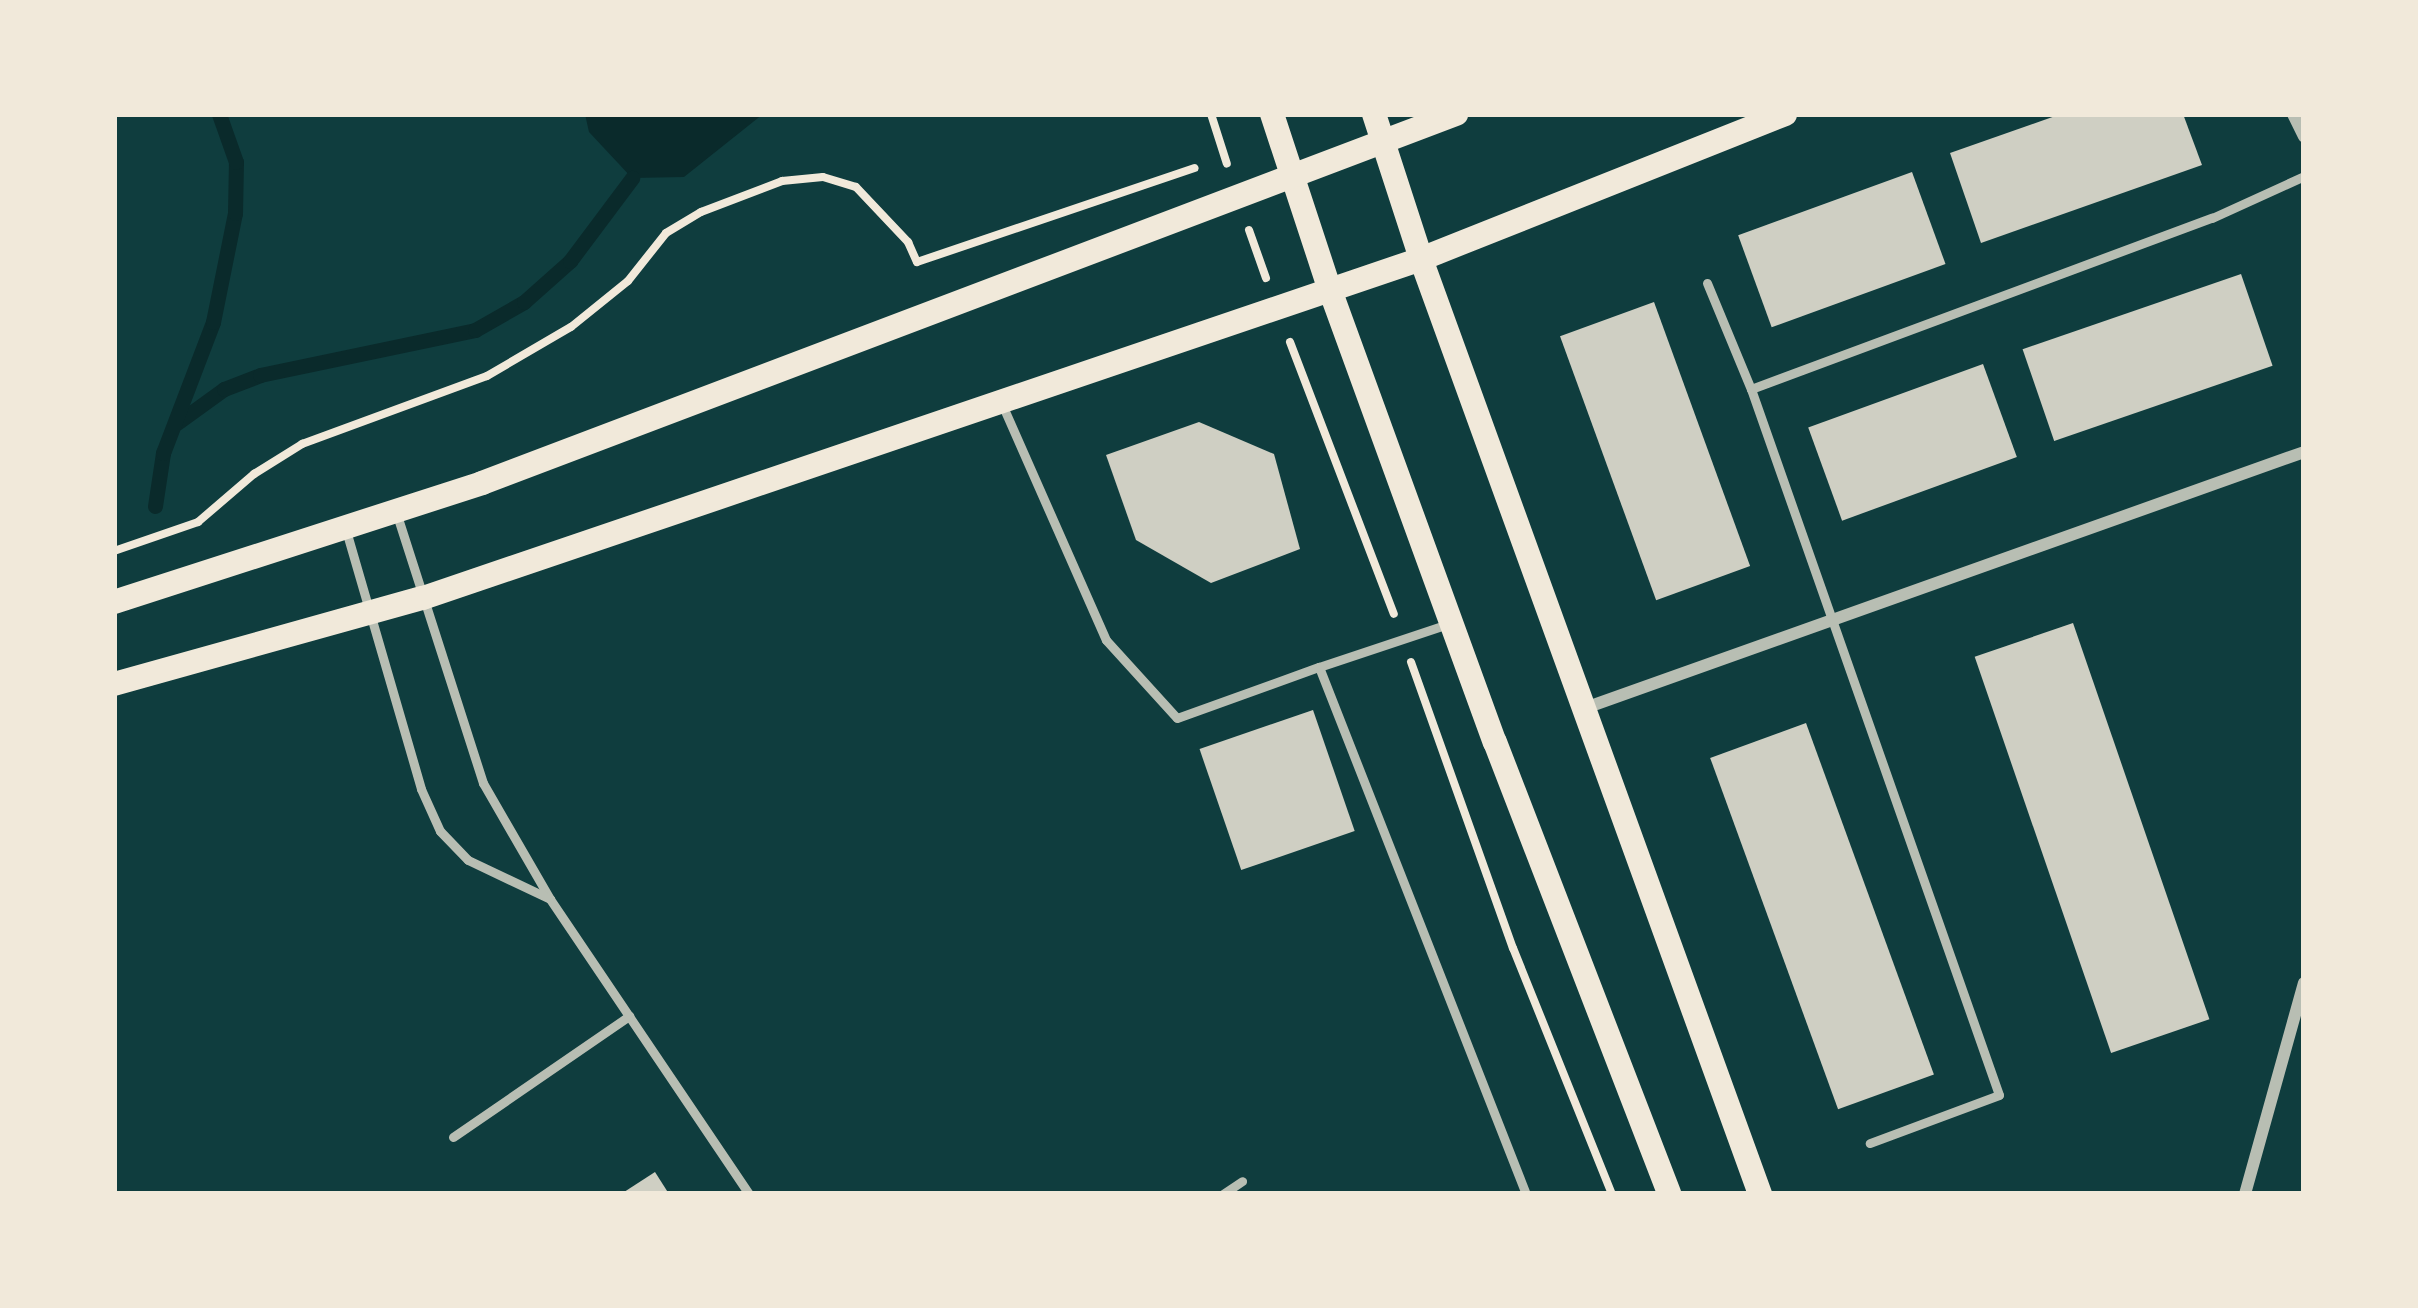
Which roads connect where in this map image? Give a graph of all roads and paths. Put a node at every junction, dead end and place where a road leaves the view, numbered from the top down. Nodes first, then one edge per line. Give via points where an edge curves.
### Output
1 (1273, 114) edge
2 (1375, 114) edge
3 (1456, 114) edge
4 (1785, 114) edge
5 (2293, 114) edge
6 (2304, 136) edge
7 (1383, 140) junction
8 (1225, 158) dead end
9 (1292, 174) junction
10 (2304, 176) edge
11 (1421, 259) junction
12 (1707, 283) dead end
13 (1329, 287) junction
14 (1750, 389) junction
15 (1000, 400) junction
16 (2304, 452) edge
17 (395, 511) junction
18 (345, 527) junction
19 (114, 550) edge
20 (423, 598) junction
21 (114, 602) edge
22 (368, 615) junction
23 (1830, 620) junction
24 (1451, 623) junction
25 (1319, 667) junction
26 (114, 684) edge
27 (1588, 707) junction
28 (550, 899) junction
29 (2304, 983) edge
30 (629, 1016) junction
31 (453, 1137) dead end
32 (1870, 1143) dead end
33 (1242, 1181) dead end
34 (749, 1194) edge
35 (1222, 1194) edge
36 (1526, 1194) edge
37 (1669, 1194) edge
38 (1760, 1194) edge
39 (2246, 1194) edge

1 - 9 main road
2 - 7 main road
3 - 7 main road
4 - 11 main road
5 - 6 street
7 - 9 main road
7 - 11 main road
8 - 19 path via 917,262 856,187 823,177 782,181 666,232 628,281 571,327 487,376 302,444 198,522
9 - 13 main road
9 - 17 main road
10 - 14 lane via 2212,218
11 - 13 main road
11 - 27 main road
12 - 14 lane
13 - 15 main road
13 - 24 main road
14 - 23 lane
15 - 20 main road
15 - 25 lane via 1106,640 1177,718
16 - 23 street
17 - 18 main road
17 - 20 lane
18 - 21 main road
18 - 22 lane
20 - 22 main road
20 - 28 lane via 483,783
22 - 26 main road
22 - 28 lane via 440,831 468,860
23 - 27 street
23 - 32 lane via 1999,1095
24 - 25 lane
24 - 37 main road
25 - 36 lane
27 - 38 main road
28 - 30 lane
29 - 39 street
30 - 31 lane
30 - 34 lane
33 - 35 lane

